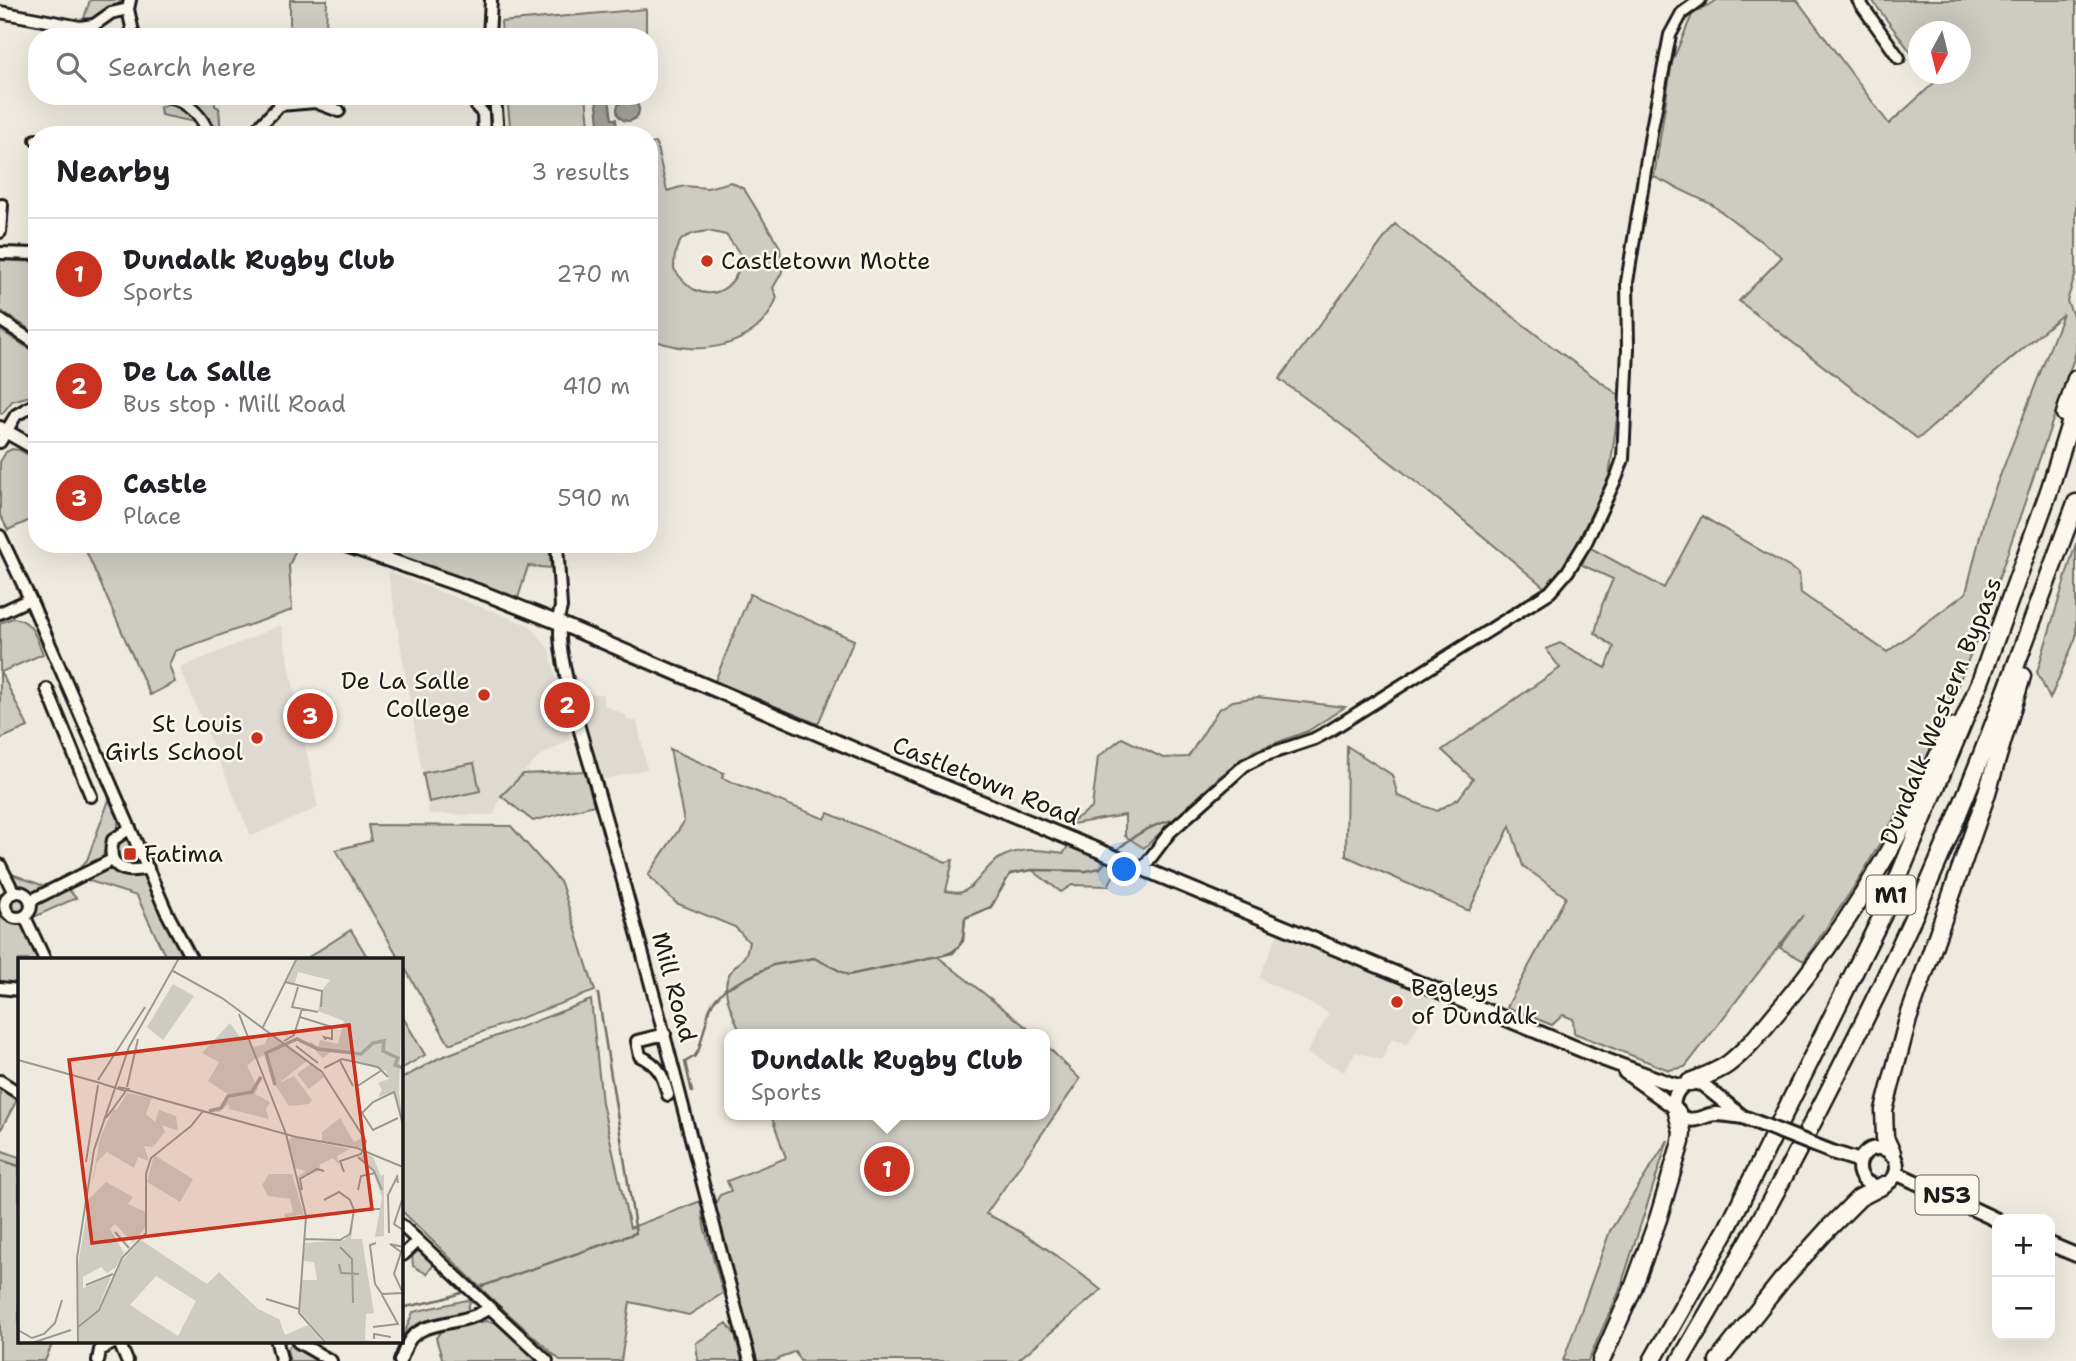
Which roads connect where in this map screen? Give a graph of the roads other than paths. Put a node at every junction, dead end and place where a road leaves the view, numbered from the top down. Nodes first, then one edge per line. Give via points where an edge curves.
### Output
1 (491, 0) edge
2 (1700, 0) edge
3 (1858, 0) edge
4 (129, 4) edge
5 (0, 12) edge
6 (133, 28) edge
7 (489, 28) edge
8 (1899, 58) dead end
9 (186, 105) edge
10 (280, 105) edge
11 (323, 105) edge
12 (496, 105) edge
13 (477, 107) dead end
14 (339, 111) dead end
15 (206, 126) edge
16 (260, 126) edge
17 (484, 126) edge
18 (497, 126) edge
19 (2, 205) dead end
20 (0, 232) edge
21 (0, 253) edge
22 (28, 254) edge
23 (0, 320) edge
24 (28, 338) edge
25 (2076, 379) edge
26 (2076, 404) edge
27 (28, 408) edge
28 (2, 434) edge
29 (28, 445) edge
30 (2076, 503) edge
31 (0, 536) edge
32 (369, 553) edge
33 (558, 553) edge
34 (30, 599) junction
35 (0, 613) edge
36 (559, 623) junction
37 (47, 689) dead end
38 (99, 757) junction
39 (79, 766) junction
40 (91, 796) dead end
41 (130, 828) junction
42 (112, 860) junction
43 (0, 865) edge
44 (148, 868) junction
45 (1143, 868) junction
46 (14, 893) junction
47 (30, 901) junction
48 (3, 910) edge
49 (24, 917) junction
50 (44, 958) edge
51 (191, 958) edge
52 (0, 988) edge
53 (18, 990) edge
54 (665, 1034) junction
55 (1611, 1062) junction
56 (0, 1081) edge
57 (1686, 1084) junction
58 (1707, 1088) junction
59 (18, 1092) edge
60 (668, 1095) dead end
61 (1676, 1110) junction
62 (1743, 1117) junction
63 (1701, 1118) junction
64 (1892, 1153) junction
65 (1860, 1161) junction
66 (1896, 1173) junction
67 (1884, 1185) junction
68 (1992, 1218) edge
69 (402, 1226) edge
70 (418, 1241) junction
71 (2055, 1246) edge
72 (2076, 1255) edge
73 (404, 1256) edge
74 (489, 1308) junction
75 (113, 1344) edge
76 (118, 1344) edge
77 (301, 1344) edge
78 (97, 1361) edge
79 (127, 1361) edge
80 (331, 1361) edge
81 (400, 1361) edge
82 (547, 1361) edge
83 (750, 1361) edge
84 (1601, 1361) edge
85 (1652, 1361) edge
86 (1680, 1361) edge
87 (1718, 1361) edge

1 - 7 street
2 - 45 street via 1682,13 1670,36 1652,128 1628,282 1622,459 1605,504 1568,571 1550,592 1329,731 1245,765 1170,832
3 - 8 street
4 - 5 street via 94,25 80,27
4 - 6 street
9 - 15 street
10 - 16 street
11 - 14 street
12 - 18 street
13 - 17 street via 483,113
19 - 20 street
21 - 22 street
23 - 24 street
25 - 57 highway via 2043,486 1964,698 1917,800 1849,919 1807,976 1727,1065
26 - 85 highway, Dundalk Western Bypass / M1 via 1980,682 1883,914 1727,1229
27 - 28 street via 16,415
28 - 29 main road
30 - 64 highway via 1986,796 1908,1020 1884,1110 1885,1138
30 - 86 highway, Dundalk Western Bypass / M1 via 1973,776 1902,942 1757,1228
31 - 34 street
32 - 36 main road, Castletown Road
33 - 36 street, Mill Road
34 - 35 street
34 - 38 street
36 - 45 main road, Castletown Road
36 - 54 street, Mill Road via 560,647 586,752
37 - 39 street
38 - 39 street
38 - 41 street
39 - 40 street
41 - 42 street via 113,841
41 - 44 street
42 - 44 street via 127,870
42 - 47 street
43 - 46 street
44 - 51 street
45 - 55 main road, Castletown Road
46 - 47 street
46 - 48 street
47 - 49 street
48 - 49 street via 13,918
49 - 50 street
52 - 53 street
54 - 60 street via 636,1041 640,1056 662,1073
54 - 83 street, Mill Road
55 - 57 main road, Castletown Road
55 - 61 main road, Castletown Road
56 - 59 street
57 - 58 main road via 1696,1082
57 - 61 main road via 1674,1097
58 - 62 main road
58 - 63 main road via 1711,1106
61 - 63 main road via 1686,1119
61 - 84 highway via 1681,1142 1658,1219
62 - 63 main road via 1716,1114
62 - 65 main road, bridge
64 - 65 main road, N53 via 1873,1148
64 - 66 main road, N53
65 - 67 main road, N53 via 1860,1173 1867,1182
66 - 67 main road, N53
66 - 68 main road, N53
67 - 87 highway via 1859,1198 1829,1228
69 - 70 street
70 - 73 street
70 - 74 street
71 - 72 main road
74 - 81 street via 470,1319 423,1329 410,1339
74 - 82 street
75 - 78 street via 100,1350
76 - 79 street
77 - 80 street

